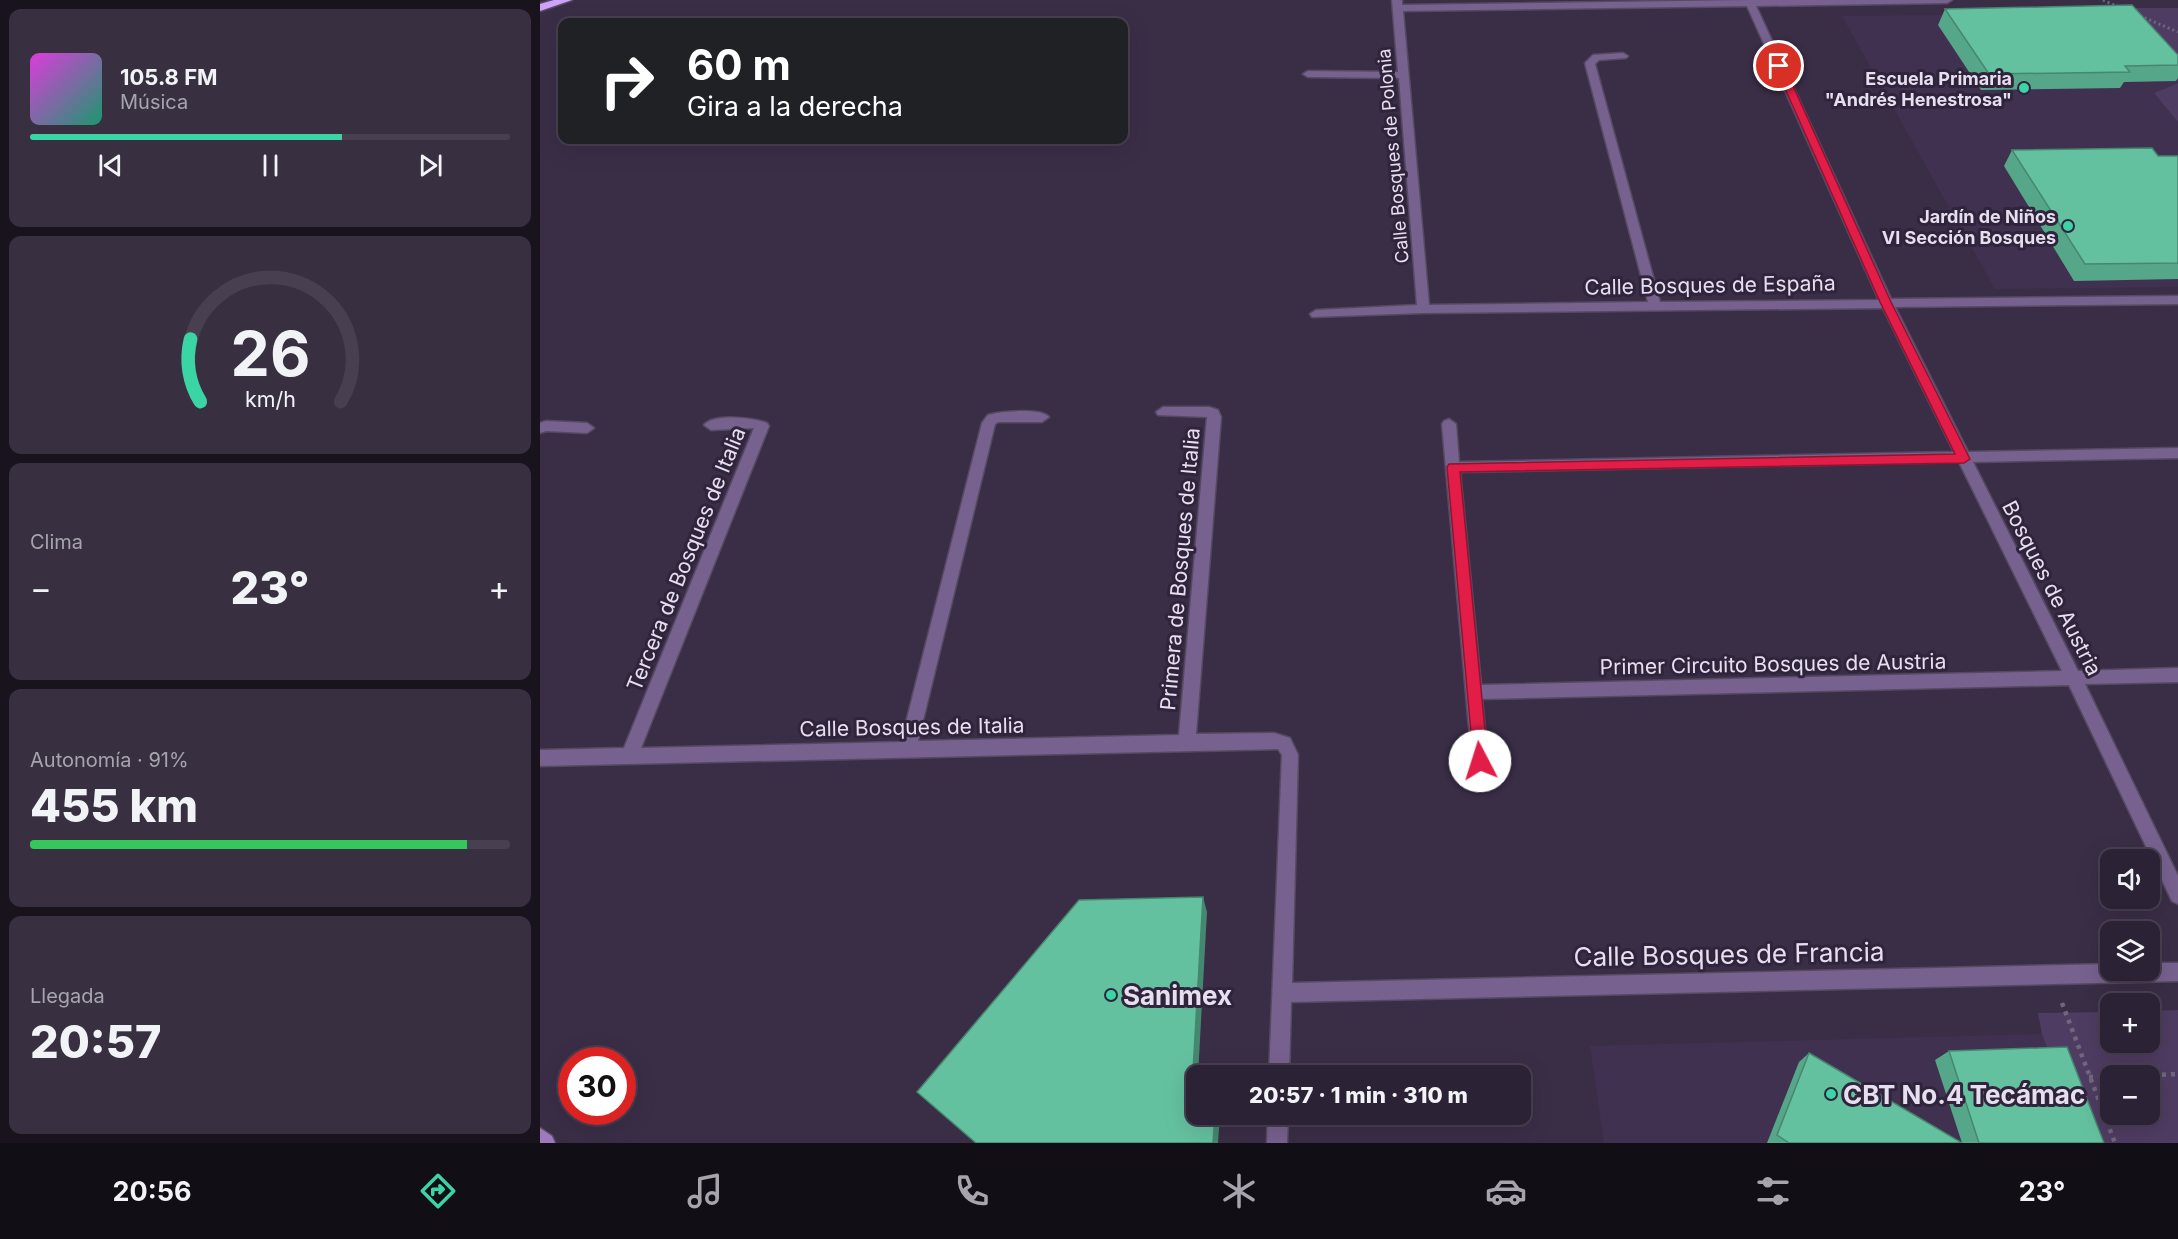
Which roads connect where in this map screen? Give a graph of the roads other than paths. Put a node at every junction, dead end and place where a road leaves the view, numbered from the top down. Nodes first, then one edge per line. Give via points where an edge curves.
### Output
1 (566, 0) edge
2 (1947, 0) edge
3 (1864, 1) edge
4 (1711, 2) edge
5 (1750, 2) junction
6 (1555, 3) edge
7 (1397, 4) edge
8 (540, 8) edge
9 (1623, 56) dead end
10 (1308, 74) dead end
11 (1403, 75) junction
12 (2178, 300) edge
13 (1886, 302) junction
14 (1654, 306) junction
15 (1423, 309) junction
16 (1316, 314) dead end
17 (1163, 412) dead end
18 (1042, 417) dead end
19 (1449, 424) dead end
20 (711, 425) dead end
21 (540, 428) edge
22 (586, 428) dead end
23 (2178, 453) edge
24 (1964, 459) junction
25 (1454, 467) junction
26 (2178, 675) edge
27 (2074, 679) junction
28 (1474, 692) junction
29 (1187, 743) junction
30 (908, 749) junction
31 (629, 756) junction
32 (540, 758) edge
33 (1480, 761) dead end
34 (2178, 895) edge
35 (2178, 972) edge
36 (1282, 993) junction
37 (1279, 1065) edge
38 (1278, 1125) edge
39 (540, 1138) edge
40 (545, 1143) edge
41 (1277, 1143) edge

1 - 8 highway
2 - 3 street
3 - 5 street
4 - 5 street
4 - 6 street
5 - 13 street, Bosques de Austria
6 - 7 street
7 - 11 street, Calle Bosques de Polonia
9 - 14 street via 1596,57 1590,63
10 - 11 street
11 - 15 street, Calle Bosques de Polonia
12 - 13 street, Calle Bosques de España
13 - 14 street, Calle Bosques de España
13 - 24 street, Bosques de Austria
14 - 15 street, Calle Bosques de España
15 - 16 street, Calle Bosques de España
17 - 29 street, Primera de Bosques de Italia via 1209,412 1214,417
18 - 30 street via 998,417 989,423
19 - 25 street
20 - 31 street, Tercera de Bosques de Italia via 750,422 762,426
21 - 22 street
23 - 24 street
24 - 25 street
24 - 27 street, Bosques de Austria
25 - 28 street
26 - 27 street, Primer Circuito Bosques de Austria
27 - 28 street, Primer Circuito Bosques de Austria
27 - 34 street, Bosques de Austria
28 - 33 street
29 - 30 street, Calle Bosques de Italia
29 - 36 street, Calle Bosques de Italia via 1274,740 1284,744 1290,755
30 - 31 street, Calle Bosques de Italia
31 - 32 street, Calle Bosques de Italia
35 - 36 street, Calle Bosques de Francia
36 - 37 street
38 - 41 street
39 - 40 main road

